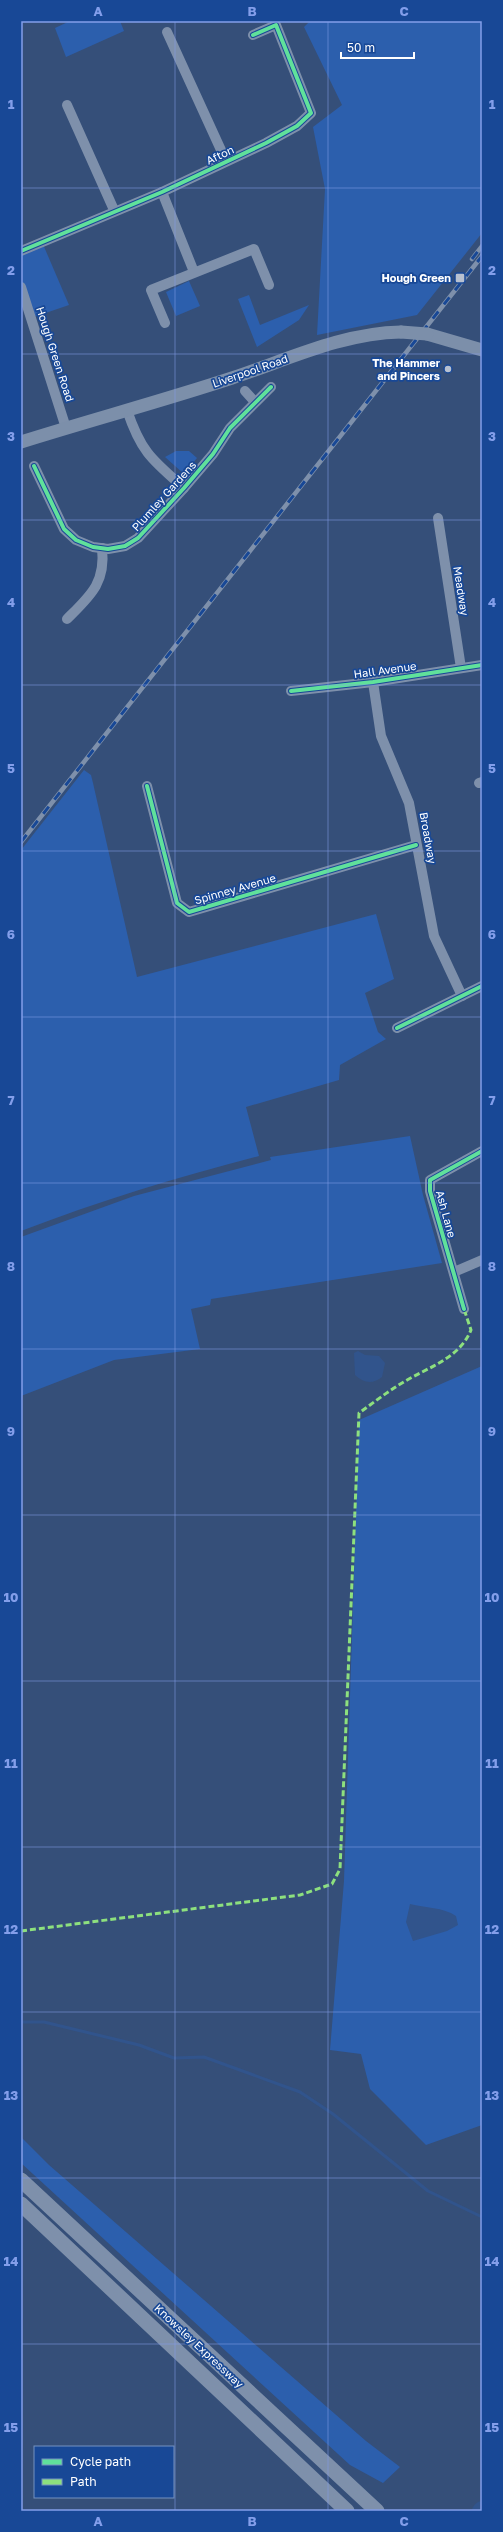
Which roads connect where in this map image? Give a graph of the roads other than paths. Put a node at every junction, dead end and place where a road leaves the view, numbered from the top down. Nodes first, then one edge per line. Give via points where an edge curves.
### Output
1 (167, 32) dead end
2 (253, 35) dead end
3 (67, 105) dead end
4 (226, 162) junction
5 (162, 192) junction
6 (114, 210) junction
7 (21, 251) edge
8 (194, 272) junction
9 (269, 285) dead end
10 (21, 287) edge
11 (24, 303) edge
12 (165, 323) dead end
13 (482, 350) edge
14 (271, 387) dead end
15 (245, 391) dead end
16 (254, 401) junction
17 (127, 410) junction
18 (66, 428) junction
19 (21, 442) edge
20 (34, 466) dead end
21 (184, 488) junction
22 (438, 518) dead end
23 (102, 548) junction
24 (67, 619) dead end
25 (482, 665) edge
26 (461, 668) junction
27 (373, 682) junction
28 (291, 691) dead end
29 (147, 786) dead end
30 (416, 845) junction
31 (482, 986) edge
32 (462, 996) junction
33 (397, 1028) dead end
34 (482, 1151) edge
35 (482, 1260) edge
36 (454, 1272) junction
37 (464, 1309) dead end
38 (21, 2180) edge
39 (21, 2204) edge
40 (347, 2511) edge
41 (377, 2511) edge

1 - 4 street
2 - 4 street, Afton via 276,25 312,113 297,126
3 - 6 street
4 - 5 street, Afton
5 - 6 street, Afton
5 - 8 street
6 - 7 street, Afton
8 - 9 street via 254,249
8 - 12 street via 151,290
10 - 11 street, Hough Green Road
11 - 18 street, Hough Green Road
13 - 17 main road, Liverpool Road, bridge via 427,334 379,333 336,343
14 - 16 street, Plumley Gardens
15 - 16 street
16 - 21 street, Plumley Gardens
17 - 18 main road, Liverpool Road
17 - 21 street, Plumley Gardens via 140,444 148,455
18 - 19 main road, Liverpool Road
20 - 23 street, Plumley Gardens via 64,529 76,540
21 - 23 street, Plumley Gardens via 138,538 125,546
22 - 26 street, Meadway
23 - 24 street via 104,564 100,579 93,592
25 - 26 street, Hall Avenue
26 - 27 street, Hall Avenue
27 - 28 street, Hall Avenue
27 - 30 street, Broadway via 381,736 409,803
29 - 30 street, Spinney Avenue via 177,903 189,912
30 - 32 street, Broadway via 434,936
31 - 32 street
32 - 33 street
34 - 36 street, Ash Lane via 430,1180 430,1191
35 - 36 street
36 - 37 street, Ash Lane
38 - 41 highway, Knowsley Expressway
39 - 40 highway, Knowsley Expressway

